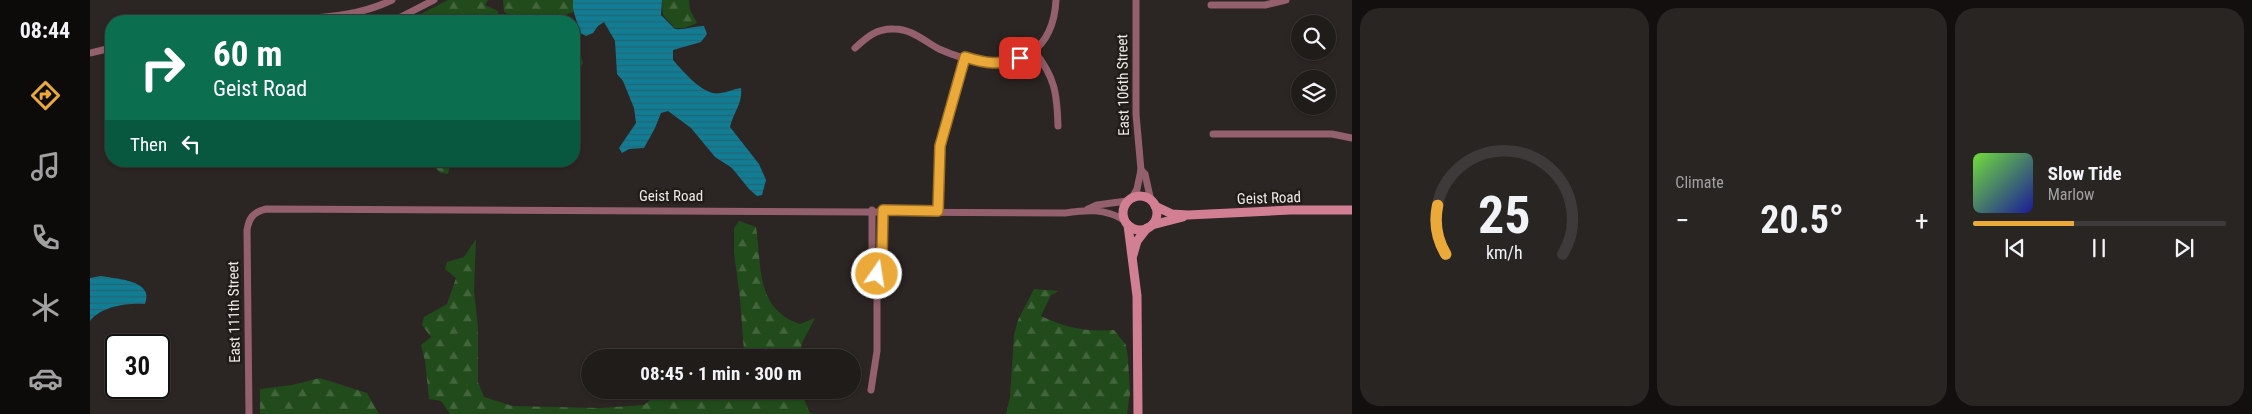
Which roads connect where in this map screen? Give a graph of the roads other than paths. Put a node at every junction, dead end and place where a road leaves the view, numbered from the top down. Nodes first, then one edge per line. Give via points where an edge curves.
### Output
1 (392, 0) edge
2 (434, 0) edge
3 (1056, 0) edge
4 (1136, 0) edge
5 (1286, 0) edge
6 (1211, 5) dead end
7 (335, 15) edge
8 (405, 15) edge
9 (855, 48) dead end
10 (105, 49) edge
11 (1034, 51) junction
12 (90, 53) edge
13 (965, 57) junction
14 (1058, 126) dead end
15 (1213, 134) dead end
16 (1352, 138) edge
17 (1141, 170) junction
18 (1130, 199) junction
19 (1153, 203) junction
20 (1088, 209) junction
21 (872, 210) junction
22 (883, 210) junction
23 (1352, 210) edge
24 (938, 211) junction
25 (255, 213) joint
26 (1188, 215) junction
27 (1126, 222) junction
28 (1149, 226) junction
29 (1133, 255) junction
30 (877, 265) junction
31 (871, 390) dead end
32 (249, 414) edge
33 (1138, 414) edge

1 - 7 street via 360,12
2 - 8 street
3 - 11 street via 1052,26
4 - 17 street, East 106th Street via 1136,114
5 - 6 street via 1265,5
9 - 13 street via 876,31 896,29
10 - 12 street
11 - 13 street via 1004,63
11 - 14 street via 1050,73 1056,88
13 - 24 street via 940,146
15 - 16 street via 1332,134
17 - 18 street, East 106th Street via 1137,189
17 - 19 street, East 106th Street
18 - 19 street via 1141,196
18 - 20 street, Geist Road
18 - 27 street via 1123,208
19 - 26 street, Geist Road via 1172,214
19 - 28 street via 1156,214
20 - 24 street, Geist Road via 1065,212
20 - 27 street, Geist Road via 1111,212
21 - 22 street, Geist Road
21 - 25 street, Geist Road via 266,209
21 - 30 street via 872,256
22 - 24 street, Geist Road
22 - 30 street via 882,255
23 - 26 street, Geist Road
25 - 32 street, East 111th Street via 249,222 247,243
26 - 28 street, Geist Road
27 - 28 street via 1135,229
27 - 29 street
28 - 29 street
29 - 33 street via 1137,296
30 - 31 street via 877,351

